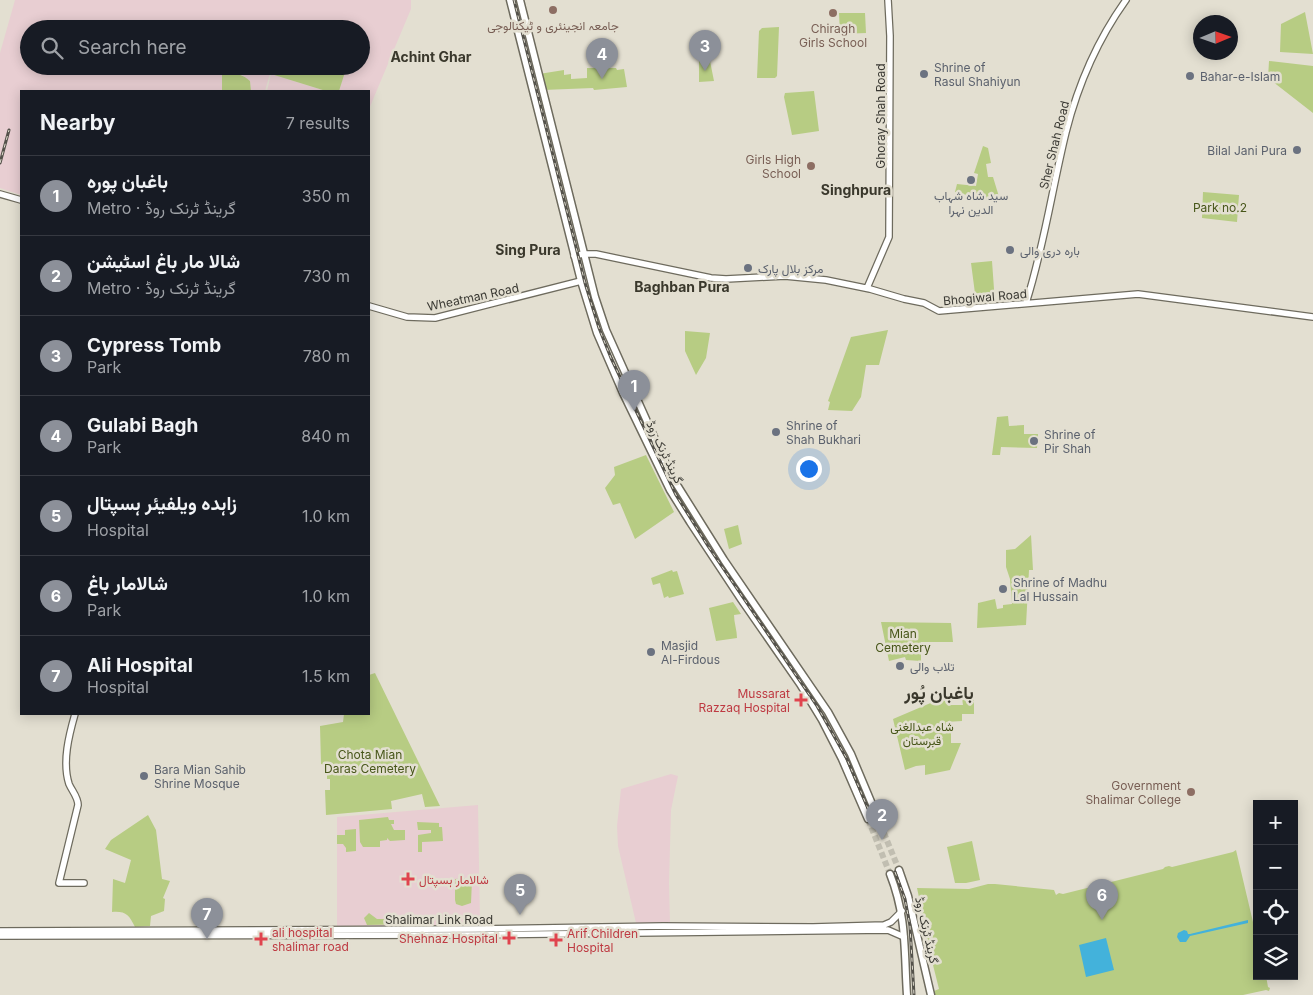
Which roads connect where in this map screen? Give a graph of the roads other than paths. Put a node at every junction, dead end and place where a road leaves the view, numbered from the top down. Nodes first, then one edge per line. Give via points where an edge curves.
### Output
1 (510, 0) edge
2 (520, 0) edge
3 (888, 0) edge
4 (1126, 0) edge
5 (0, 194) edge
6 (20, 200) edge
7 (583, 254) junction
8 (574, 256) junction
9 (581, 281) junction
10 (867, 288) junction
11 (1026, 303) junction
12 (370, 306) edge
13 (1313, 317) edge
14 (76, 715) edge
15 (867, 791) junction
16 (859, 796) junction
17 (873, 806) junction
18 (865, 811) junction
19 (877, 816) tunnel mouth
20 (868, 820) tunnel mouth
21 (898, 870) tunnel mouth
22 (890, 874) tunnel mouth
23 (84, 882) dead end
24 (902, 911) junction
25 (794, 929) junction
26 (0, 931) edge
27 (355, 932) junction
28 (0, 936) edge
29 (904, 937) junction
30 (908, 995) edge
31 (931, 995) edge

1 - 8 main road, گرینڈ ٹرنک روڈ
2 - 7 main road, گرینڈ ٹرنک روڈ
3 - 10 main road, Ghoray Shah Road via 889,237
4 - 11 main road, Sher Shah Road via 1098,47 1075,102
5 - 6 main road
7 - 8 main road, Bhogiwal Road
7 - 10 main road, Bhogiwal Road via 726,280 792,276
7 - 15 main road, گرینڈ ٹرنک روڈ via 606,330 672,477 724,560 828,712
8 - 9 main road, گرینڈ ٹرنک روڈ
9 - 12 main road, Wheatman Road via 435,318 407,317
9 - 16 main road, گرینڈ ٹرنک روڈ via 597,333 670,490 808,696
10 - 11 main road, Bhogiwal Road via 924,303 939,311
11 - 13 main road, Bhogiwal Road via 1138,294
14 - 23 main road via 66,758 69,784 78,805 59,883
15 - 16 main road
15 - 17 main road, گرینڈ ٹرنک روڈ
16 - 18 main road, گرینڈ ٹرنک روڈ
17 - 18 main road
17 - 19 main road, گرینڈ ٹرنک روڈ
18 - 20 main road, گرینڈ ٹرنک روڈ
21 - 31 main road, گرینڈ ٹرنک روڈ via 908,896
22 - 24 main road, گرینڈ ٹرنک روڈ
24 - 25 main road, Shalimar Link Road via 884,925
24 - 29 main road, گرینڈ ٹرنک روڈ
25 - 27 main road, Shalimar Link Road
25 - 29 main road, Shalimar Link Road via 888,930
26 - 27 main road, Shalimar Link Road
27 - 28 main road, Shalimar Link Road
29 - 30 main road, گرینڈ ٹرنک روڈ

